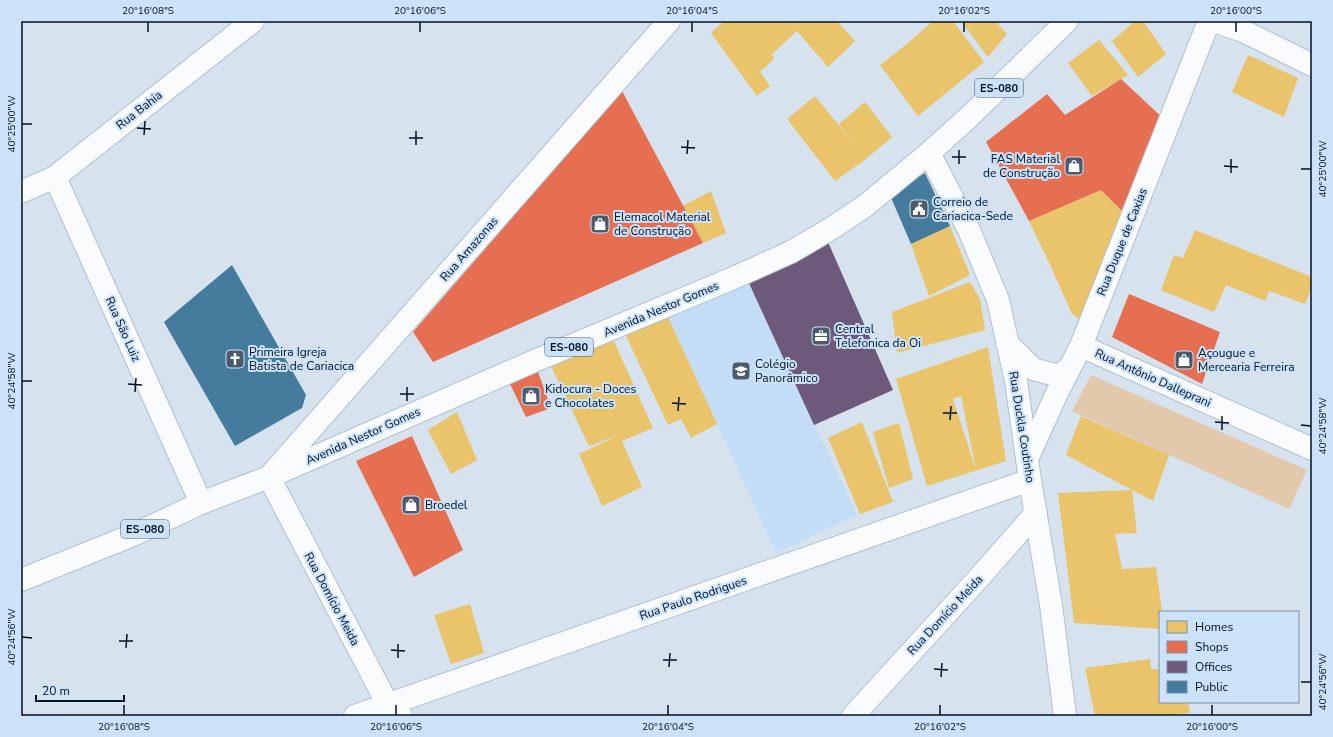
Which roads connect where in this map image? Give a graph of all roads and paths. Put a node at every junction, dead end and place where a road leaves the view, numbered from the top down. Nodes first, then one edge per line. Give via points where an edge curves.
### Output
1 (253, 21) edge
2 (669, 21) edge
3 (1067, 21) edge
4 (1210, 21) edge
5 (1214, 21) edge
6 (1312, 65) edge
7 (929, 153) junction
8 (55, 177) junction
9 (21, 192) edge
10 (1007, 343) junction
11 (1081, 346) junction
12 (1070, 367) junction
13 (1312, 449) edge
14 (1027, 459) junction
15 (269, 477) junction
16 (1030, 480) junction
17 (201, 503) junction
18 (1036, 513) junction
19 (21, 580) edge
20 (394, 710) edge
21 (355, 716) edge
22 (853, 716) edge
23 (1065, 716) edge

1 - 8 street, Rua Bahia
2 - 15 street, Rua Amazonas
3 - 7 street, Avenida Nestor Gomes / ES-080
4 - 11 street, Rua Duque de Caxias
5 - 6 street via 1243,31
7 - 10 street, Rua Duckla Coutinho via 969,230 998,300
7 - 15 street, Avenida Nestor Gomes / ES-080 via 865,206 791,252
8 - 9 street, Rua Bahia
8 - 17 street, Rua São Luiz
10 - 12 street via 1033,368 1059,376
10 - 14 street, Rua Duckla Coutinho via 1016,381
11 - 12 street, Rua Duque de Caxias
11 - 13 street, Rua Antônio Dalleprani
12 - 14 street, Rua Duque de Caxias
14 - 16 street, Rua Duckla Coutinho
15 - 17 street, Avenida Nestor Gomes / ES-080
15 - 20 street, Rua Domício Meida
16 - 18 street, Rua Duckla Coutinho
16 - 20 street, Rua Paulo Rodrigues
17 - 19 street, Avenida Nestor Gomes / ES-080 via 133,535
18 - 22 street, Rua Domício Meida
18 - 23 street, Rua Duckla Coutinho
20 - 21 street, Rua Paulo Rodrigues

